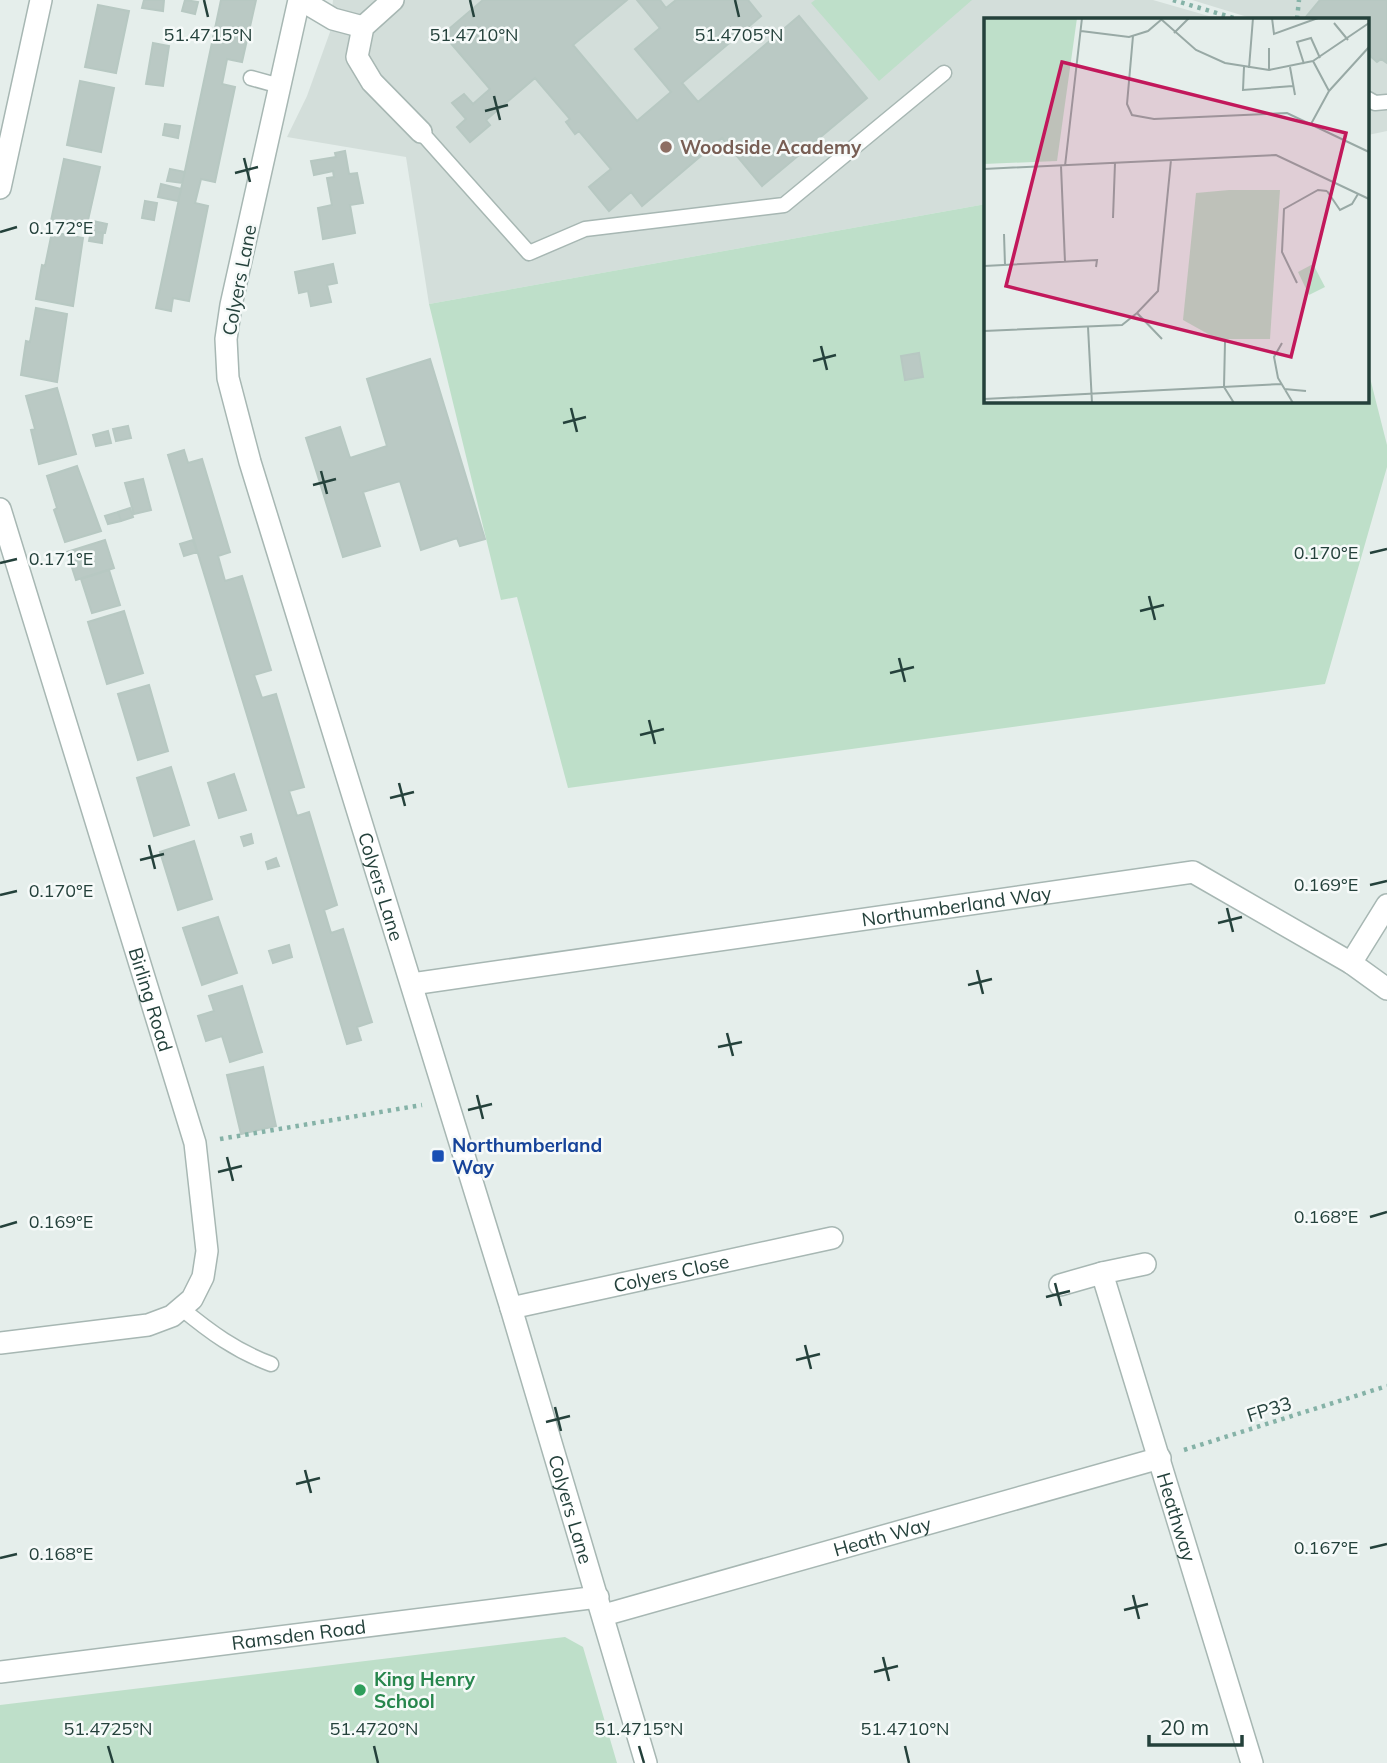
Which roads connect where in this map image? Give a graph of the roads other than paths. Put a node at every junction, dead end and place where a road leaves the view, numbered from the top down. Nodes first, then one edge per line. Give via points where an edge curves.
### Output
1 (41, 0) edge
2 (300, 0) edge
3 (393, 0) edge
4 (363, 27) junction
5 (944, 73) dead end
6 (251, 78) dead end
7 (280, 86) junction
8 (1370, 100) edge
9 (1387, 102) edge
10 (421, 132) joint
11 (0, 188) edge
12 (0, 509) edge
13 (1387, 905) edge
14 (1351, 963) junction
15 (412, 984) junction
16 (1387, 989) edge
17 (832, 1238) dead end
18 (1145, 1264) dead end
19 (1102, 1273) junction
20 (1060, 1285) dead end
21 (181, 1308) junction
22 (511, 1308) junction
23 (0, 1343) edge
24 (271, 1364) dead end
25 (1160, 1458) junction
26 (601, 1606) junction
27 (0, 1672) edge
28 (646, 1763) edge
29 (1252, 1763) edge

1 - 11 street
2 - 4 street via 333,19
2 - 7 street, Colyers Lane
3 - 4 street
4 - 10 street via 357,57 372,82
5 - 10 lane via 784,205 585,229 529,253
6 - 7 lane
7 - 15 street, Colyers Lane via 231,305 226,339 228,378
8 - 9 lane
12 - 21 street, Birling Road via 195,1143 207,1251 203,1277 192,1299
13 - 14 street
14 - 15 street, Northumberland Way via 1193,872
14 - 16 street, Northumberland Way
15 - 22 street, Colyers Lane
17 - 22 street, Colyers Close
18 - 19 street
19 - 20 street
19 - 25 street, Heathway
21 - 23 street, Birling Road via 148,1325
21 - 24 lane via 244,1354
22 - 26 street, Colyers Lane
25 - 26 street, Heath Way
25 - 29 street, Heathway
26 - 27 street, Ramsden Road
26 - 28 street, Colyers Lane

